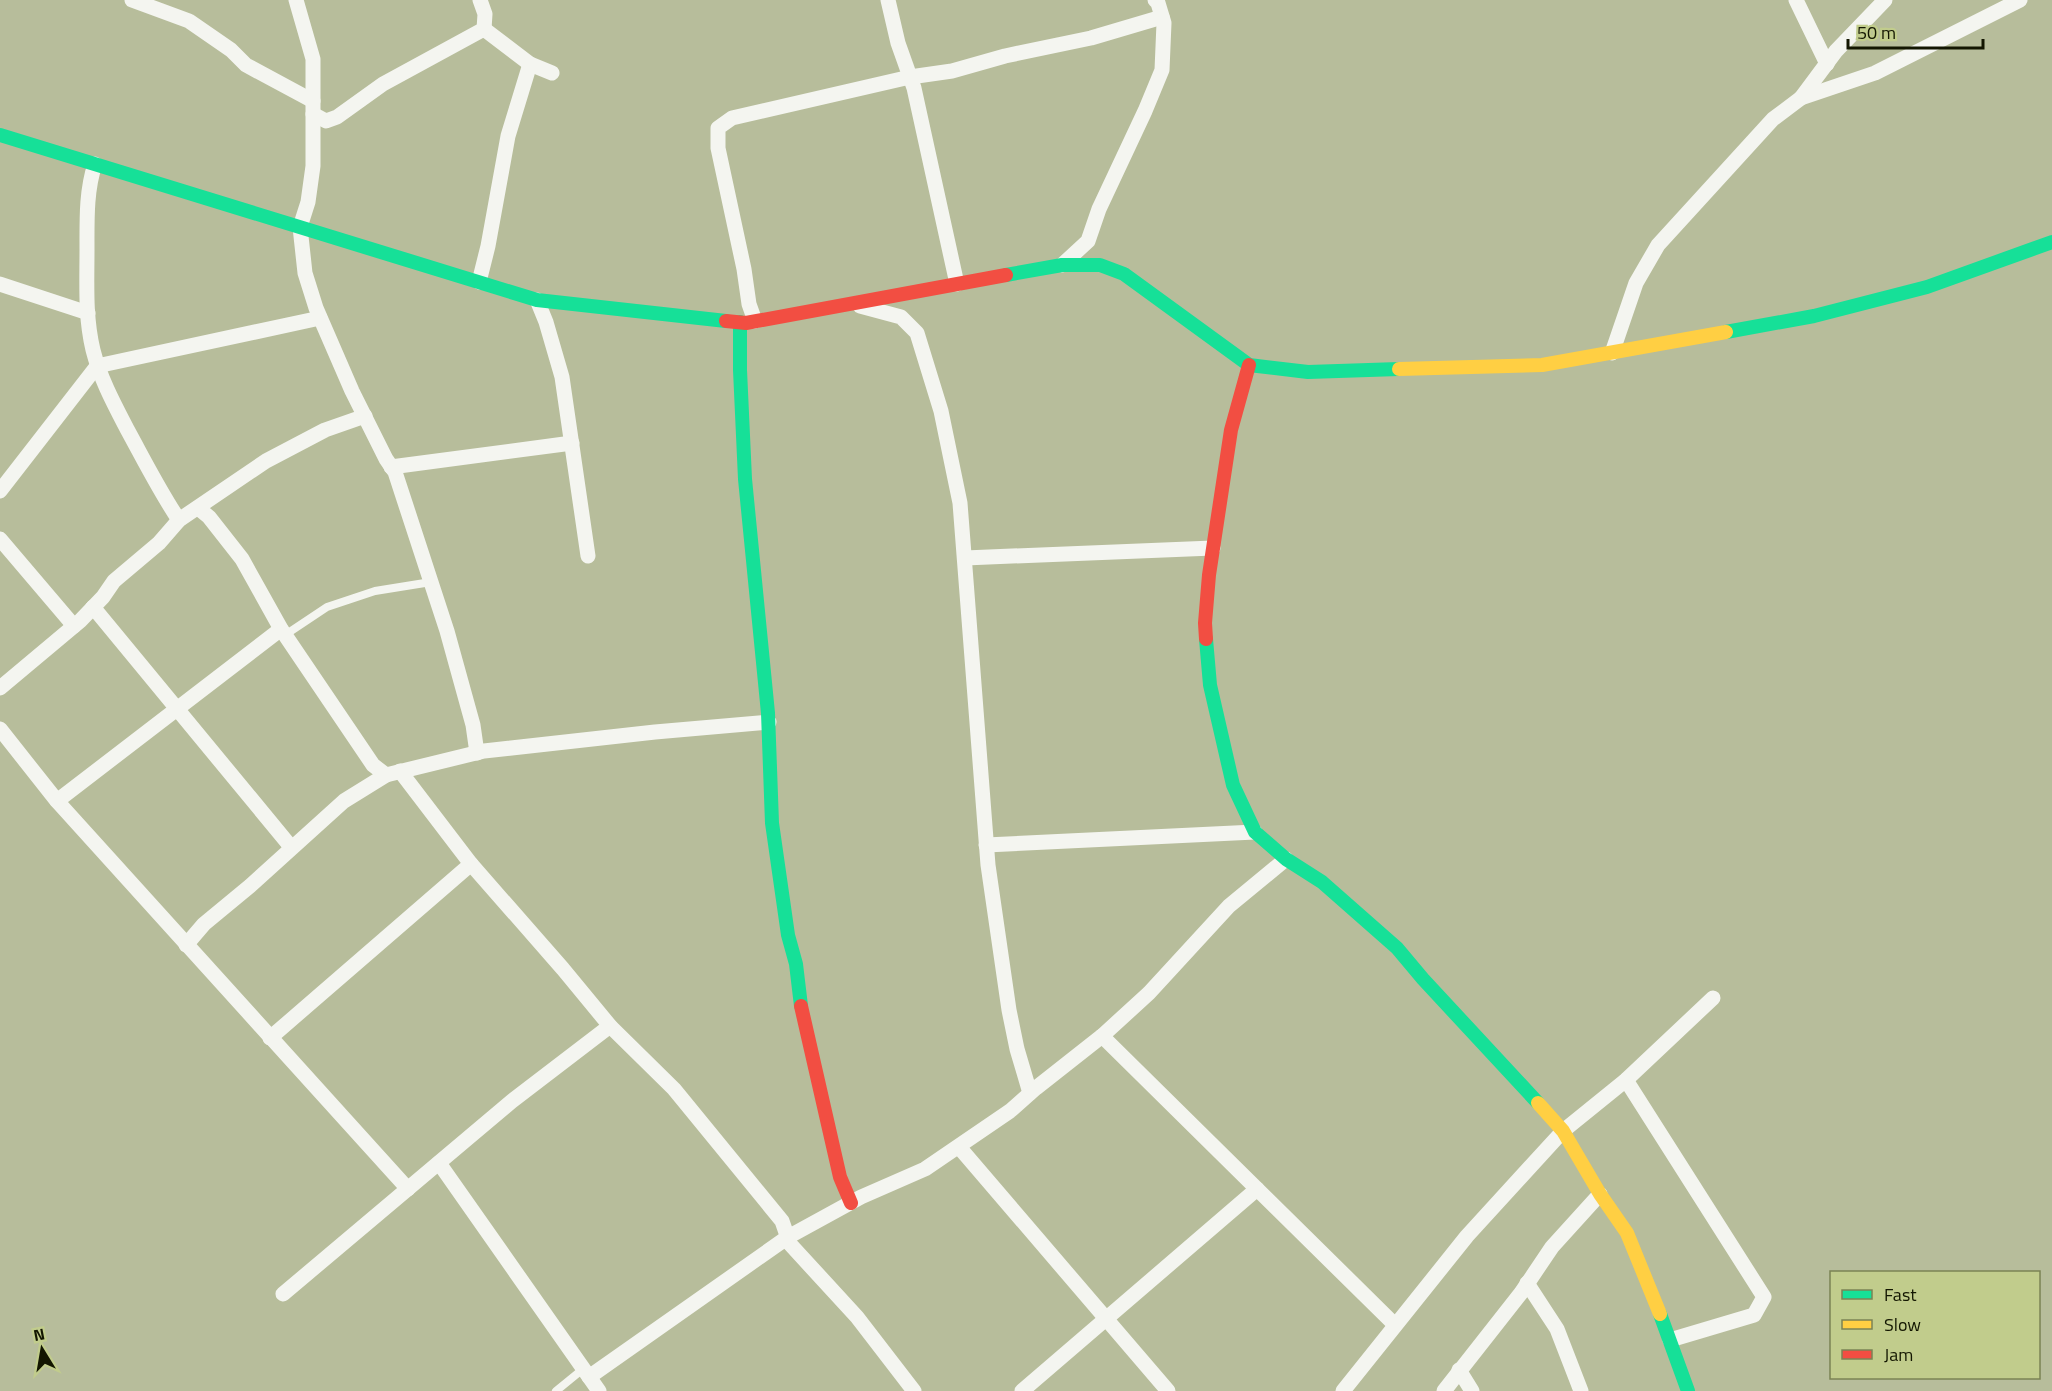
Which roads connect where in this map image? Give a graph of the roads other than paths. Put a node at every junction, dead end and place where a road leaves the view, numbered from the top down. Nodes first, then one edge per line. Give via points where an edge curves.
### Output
1 (132, 0) edge
2 (296, 0) edge
3 (480, 0) edge
4 (888, 0) edge
5 (1155, 0) edge
6 (1796, 0) edge
7 (1885, 0) edge
8 (2020, 0) edge
9 (1162, 17) junction
10 (484, 29) junction
11 (530, 64) junction
12 (1827, 64) junction
13 (552, 73) dead end
14 (910, 77) junction
15 (1801, 98) junction
16 (313, 108) junction
17 (0, 135) edge
18 (95, 164) junction
19 (300, 227) junction
20 (2052, 242) edge
21 (1062, 265) junction
22 (479, 282) junction
23 (0, 284) edge
24 (957, 284) junction
25 (537, 300) junction
26 (852, 303) junction
27 (88, 313) junction
28 (320, 318) junction
29 (748, 322) junction
30 (1612, 353) junction
31 (1249, 365) junction
32 (97, 366) junction
33 (365, 416) junction
34 (572, 443) junction
35 (391, 466) junction
36 (0, 491) edge
37 (198, 508) junction
38 (179, 520) junction
39 (0, 539) edge
40 (1213, 548) junction
41 (588, 556) dead end
42 (965, 558) junction
43 (431, 582) junction
44 (93, 608) junction
45 (74, 626) junction
46 (283, 632) junction
47 (0, 688) edge
48 (177, 709) junction
49 (768, 722) junction
50 (0, 729) edge
51 (477, 753) junction
52 (393, 773) junction
53 (57, 801) junction
54 (1255, 832) junction
55 (986, 845) junction
56 (291, 847) junction
57 (1286, 859) junction
58 (471, 864) junction
59 (186, 945) junction
60 (1713, 998) dead end
61 (610, 1026) junction
62 (1102, 1036) junction
63 (270, 1038) junction
64 (1626, 1080) junction
65 (1030, 1093) junction
66 (1563, 1131) junction
67 (959, 1147) junction
68 (439, 1163) junction
69 (408, 1189) junction
70 (1257, 1189) junction
71 (1600, 1194) junction
72 (851, 1203) junction
73 (788, 1237) junction
74 (1527, 1283) junction
75 (283, 1294) dead end
76 (1106, 1318) junction
77 (1395, 1325) junction
78 (1670, 1340) junction
79 (1459, 1370) junction
80 (586, 1373) junction
81 (1346, 1390) edge
82 (556, 1391) edge
83 (599, 1391) edge
84 (914, 1391) edge
85 (1022, 1391) edge
86 (1168, 1391) edge
87 (1444, 1391) edge
88 (1472, 1391) edge
89 (1581, 1391) edge
90 (1688, 1391) edge

1 - 16 street via 189,21 246,65
2 - 16 street via 313,58
3 - 10 street
4 - 14 street
5 - 9 street
6 - 12 street
7 - 12 street
8 - 15 street via 1875,73
9 - 14 street via 1091,38
9 - 21 street via 1164,50 1158,80 1088,241
10 - 11 street
10 - 16 street via 383,84 337,117 326,121
11 - 13 street
11 - 22 street via 508,136
12 - 15 street
14 - 24 street
14 - 29 street via 732,118 718,128 718,148 744,269
15 - 30 street via 1773,119 1658,245 1636,282
16 - 19 street via 313,166
17 - 18 street
18 - 19 street
18 - 27 street via 87,216
19 - 22 street
19 - 28 street via 305,273
20 - 30 street via 1927,287 1814,316
21 - 24 street
21 - 31 street via 1100,265 1124,274
22 - 25 street
23 - 27 street
24 - 26 street
25 - 29 street
25 - 34 street via 562,377
26 - 29 street
26 - 42 street via 901,317 917,333 941,411 960,503
27 - 32 street
28 - 32 street
28 - 33 street
29 - 49 street via 740,370
30 - 31 street via 1542,365 1308,372
31 - 40 street via 1231,430
32 - 36 street
32 - 38 street via 117,411
33 - 35 street
33 - 37 street via 325,430 266,461
34 - 35 street
34 - 41 street
35 - 43 street
37 - 38 street
37 - 46 street via 242,559
38 - 44 street via 159,543 114,581
39 - 45 street
40 - 42 street
40 - 54 street via 1205,623 1210,685 1233,785
42 - 55 street
43 - 46 lane via 375,591 327,607
43 - 51 street via 464,689
44 - 45 street
44 - 48 street
45 - 47 street
46 - 48 street
46 - 52 street via 373,765
48 - 53 street
48 - 56 street
49 - 51 street
49 - 72 street via 772,823 788,934 832,1148
50 - 53 street
51 - 52 street
52 - 56 street via 344,801
52 - 58 street
53 - 59 street
54 - 55 street
54 - 57 street
55 - 65 street via 1009,1010
56 - 59 street via 204,924
57 - 62 street via 1229,906 1149,993
57 - 66 street via 1322,882 1397,948
58 - 61 street
58 - 63 street
59 - 63 street
60 - 64 street
61 - 68 street
61 - 73 street via 674,1089 782,1221
62 - 65 street
62 - 70 street
63 - 69 street
64 - 66 street
64 - 78 street via 1764,1297 1754,1315
65 - 67 street
66 - 71 street
66 - 77 street via 1467,1236
67 - 72 street
67 - 76 street
68 - 69 street
68 - 80 street
69 - 75 street
70 - 76 street
70 - 77 street
71 - 74 street via 1552,1247
71 - 78 street via 1627,1233
72 - 73 street
73 - 80 street
73 - 84 street
74 - 79 street
74 - 89 street via 1557,1329
76 - 85 street
76 - 86 street
77 - 81 street
78 - 90 street
79 - 87 street
79 - 88 street
80 - 82 lane
80 - 83 street

